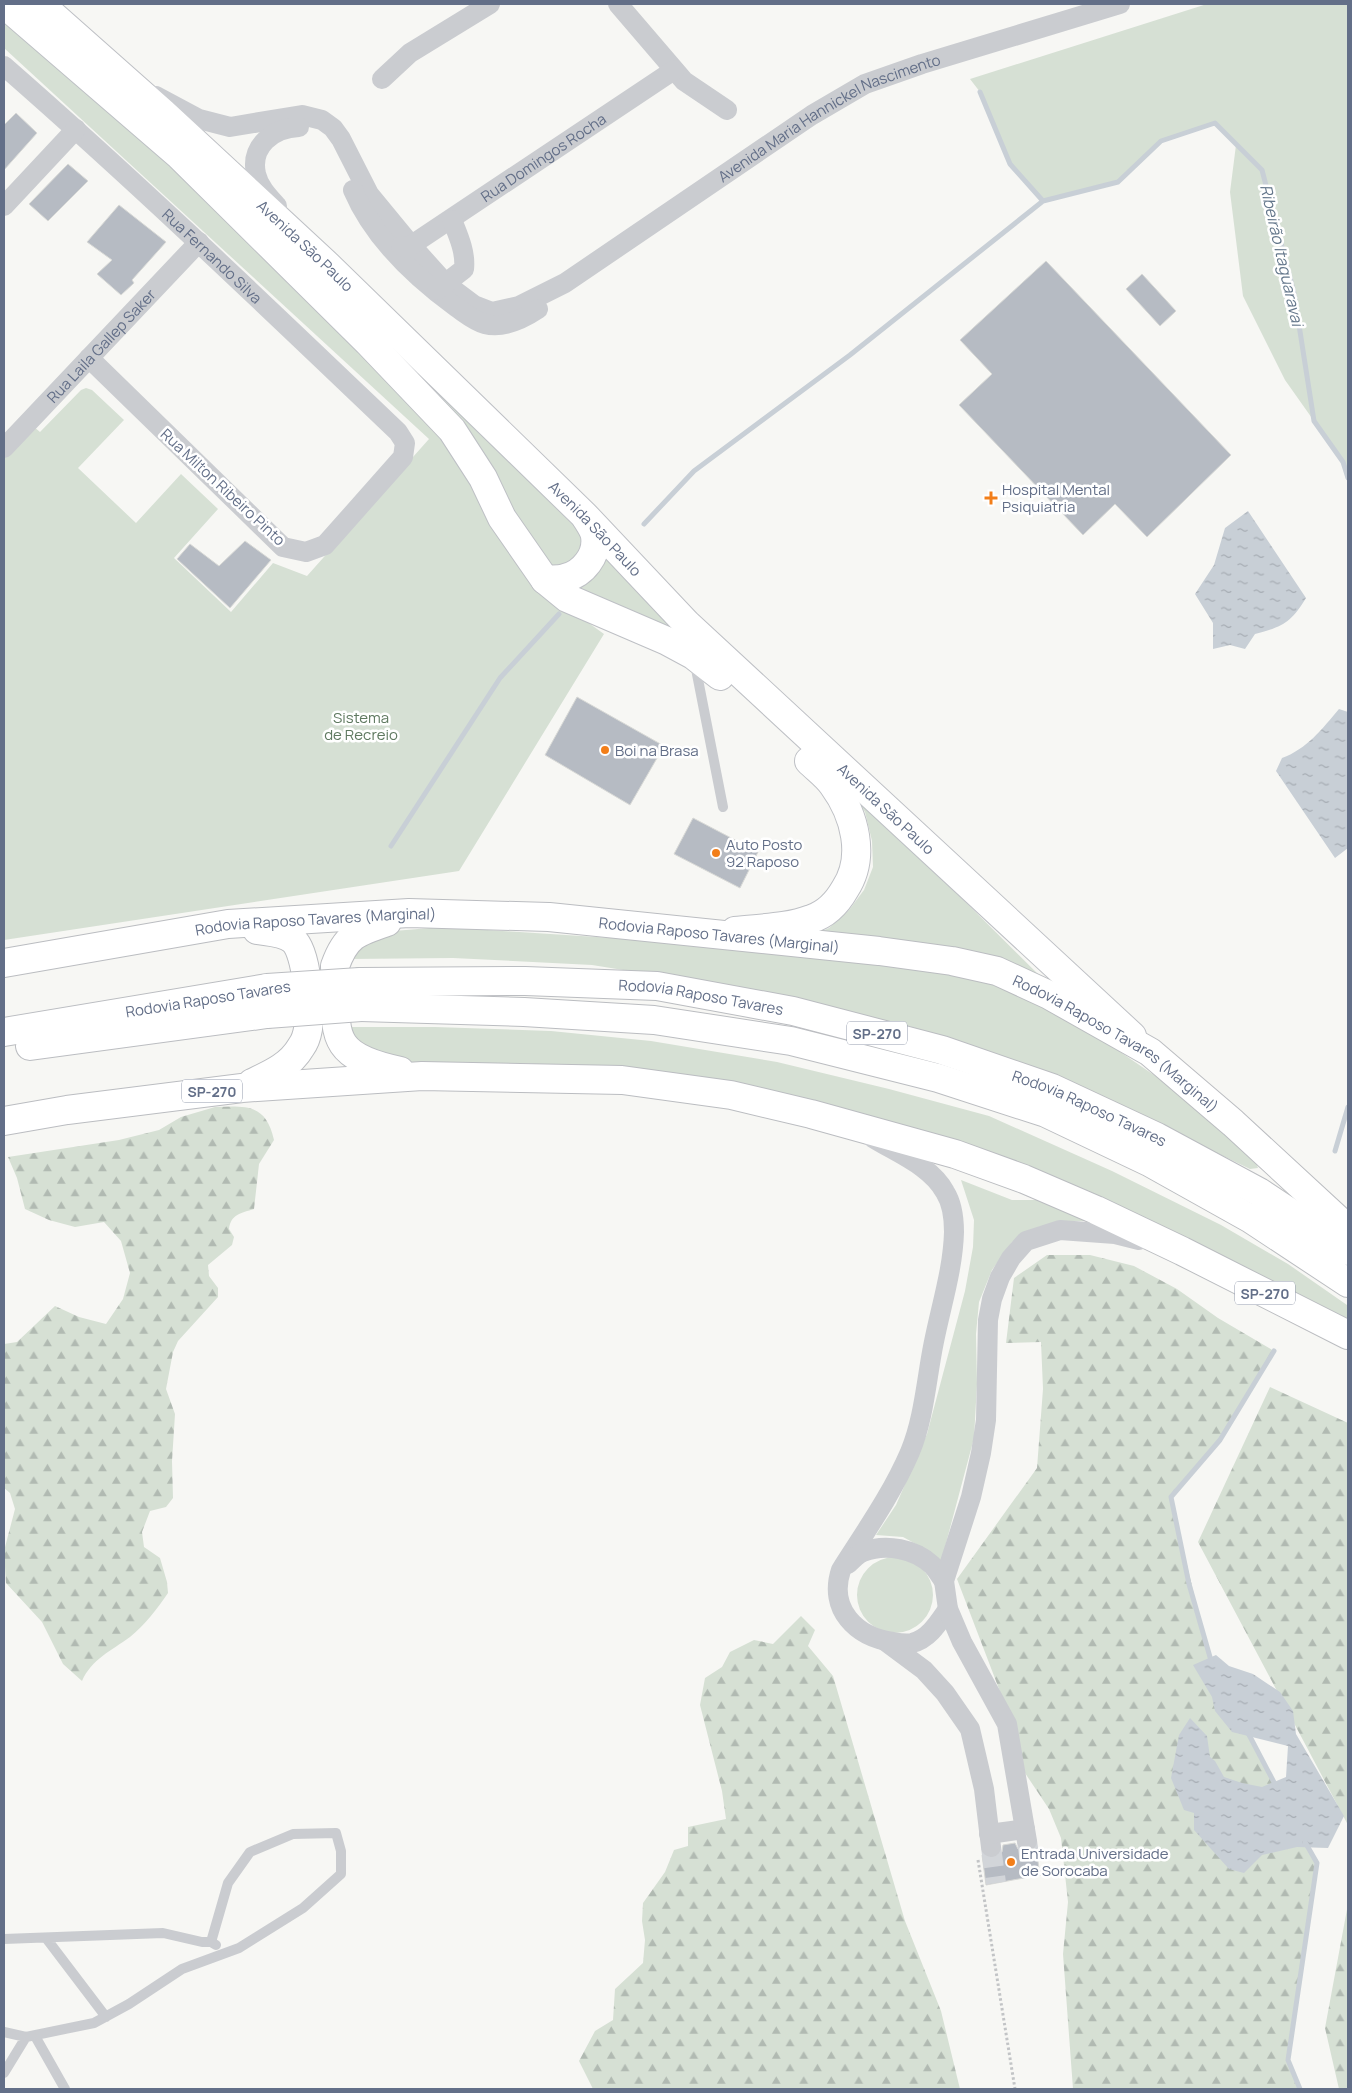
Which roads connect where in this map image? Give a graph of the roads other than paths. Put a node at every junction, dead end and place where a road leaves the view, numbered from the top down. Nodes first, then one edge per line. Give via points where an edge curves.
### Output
1 (4, 4) edge
2 (40, 4) edge
3 (490, 4) edge
4 (618, 4) edge
5 (1119, 4) edge
6 (4, 66) edge
7 (674, 70) junction
8 (116, 72) junction
9 (382, 79) dead end
10 (727, 110) dead end
11 (76, 129) junction
12 (356, 197) junction
13 (4, 206) edge
14 (452, 220) junction
15 (199, 242) junction
16 (411, 245) junction
17 (326, 264) junction
18 (441, 287) junction
19 (89, 358) junction
20 (4, 448) edge
21 (403, 457) joint
22 (585, 516) junction
23 (545, 580) junction
24 (693, 655) junction
25 (723, 808) dead end
26 (409, 913) junction
27 (228, 924) junction
28 (712, 933) junction
29 (4, 963) edge
30 (360, 994) junction
31 (267, 1001) junction
32 (4, 1032) edge
33 (4, 1050) edge
34 (1150, 1052) junction
35 (422, 1076) junction
36 (242, 1088) junction
37 (4, 1121) edge
38 (852, 1125) junction
39 (1348, 1229) edge
40 (1182, 1251) junction
41 (1348, 1251) edge
42 (1348, 1283) edge
43 (1348, 1335) edge
44 (841, 1570) junction
45 (944, 1581) junction
46 (948, 1609) junction
47 (885, 1641) junction
48 (46, 1938) junction
49 (4, 1939) edge
50 (211, 1942) junction
51 (226, 1951) junction
52 (106, 2017) junction
53 (4, 2032) edge
54 (30, 2036) junction
55 (4, 2074) edge
56 (64, 2089) edge

1 - 23 main road, Avenida São Paulo via 180,156 452,430 483,478 502,518
2 - 8 main road, Avenida São Paulo
3 - 9 street via 410,53
4 - 7 street
5 - 18 street, Avenida Maria Hannickel Nascimento via 864,84 812,115 565,283 519,306 492,312
6 - 11 street, Rua Fernando Silva
7 - 10 street via 684,81
7 - 14 street, Rua Domingos Rocha
8 - 16 street, Avenida Maria Hannickel Nascimento via 178,109 217,124 246,126 302,115 322,120 341,139 369,194
8 - 17 main road, Avenida São Paulo
11 - 13 street
11 - 15 street, Rua Fernando Silva
12 - 16 street, Avenida Maria Hannickel Nascimento via 398,245 404,248
12 - 17 street, Avenida Maria Hannickel Nascimento via 330,142 319,132 307,127 286,128 259,146 255,160 256,175 264,190
12 - 18 street, Avenida Maria Hannickel Nascimento via 399,257
14 - 16 street, Rua Domingos Rocha
14 - 18 street via 460,240 464,269
15 - 19 street, Rua Laila Gallep Saker
15 - 21 street, Rua Fernando Silva via 398,432 405,442
16 - 18 street, Avenida Maria Hannickel Nascimento
17 - 22 main road, Avenida São Paulo
19 - 20 street, Rua Laila Gallep Saker
19 - 21 street, Rua Milton Ribeiro Pinto via 283,547 306,552 325,545
22 - 23 main road via 595,536 589,562 578,573
22 - 34 main road, Avenida São Paulo via 687,624
23 - 24 main road, Avenida São Paulo via 567,598
24 - 25 lane
24 - 28 main road, Avenida São Paulo via 765,717 832,783 850,814 855,832 855,866 850,883 827,912 792,924
26 - 27 main road, Rodovia Raposo Tavares (Marginal)
26 - 28 main road, Rodovia Raposo Tavares (Marginal) via 549,917
26 - 35 main road via 348,939 335,966 337,1034 355,1057 375,1066
27 - 29 main road, Rodovia Raposo Tavares (Marginal)
27 - 36 main road via 286,935 300,950 306,970 308,1031 302,1046 290,1062
28 - 34 main road, Rodovia Raposo Tavares (Marginal) via 879,951 997,971 1048,995
30 - 31 main road, Rodovia Raposo Tavares / SP-270, bridge
30 - 41 main road, Rodovia Raposo Tavares / SP-270 via 526,981 657,986 793,1011 942,1050 1052,1088 1157,1137 1259,1192
30 - 42 main road, Rodovia Raposo Tavares / SP-270 via 524,1012 654,1020 791,1041 938,1078 1046,1113 1149,1162 1251,1219
31 - 32 main road, Rodovia Raposo Tavares / SP-270
31 - 33 main road, Rodovia Raposo Tavares / SP-270
34 - 39 main road, Rodovia Raposo Tavares (Marginal) via 1234,1123
35 - 36 main road, SP-270
35 - 38 main road, SP-270 via 622,1080 731,1095
36 - 37 main road, SP-270
38 - 40 main road, SP-270 via 955,1154 1024,1179
38 - 44 street via 933,1175 946,1192 952,1209 954,1232 952,1259 923,1406 910,1450 892,1487
40 - 43 main road, SP-270
40 - 45 street via 1115,1234 1060,1230 1026,1241 1011,1258 992,1299 988,1320 986,1420 981,1453 971,1497
44 - 45 street via 862,1552 900,1549 916,1554 932,1565
44 - 47 street via 836,1582 841,1608 856,1628
45 - 46 street
46 - 47 street via 928,1635 913,1643
46 - 47 street via 962,1642 1007,1724 1026,1835 986,1846 984,1789 970,1729 924,1670
48 - 49 lane
48 - 50 lane via 163,1932
48 - 52 lane
50 - 51 lane
50 - 51 lane via 228,1882 250,1852 293,1834 336,1833 341,1851 341,1874 303,1908 239,1948
51 - 52 lane via 182,1969
52 - 54 lane via 94,2023
53 - 54 lane
54 - 55 lane
54 - 56 lane

